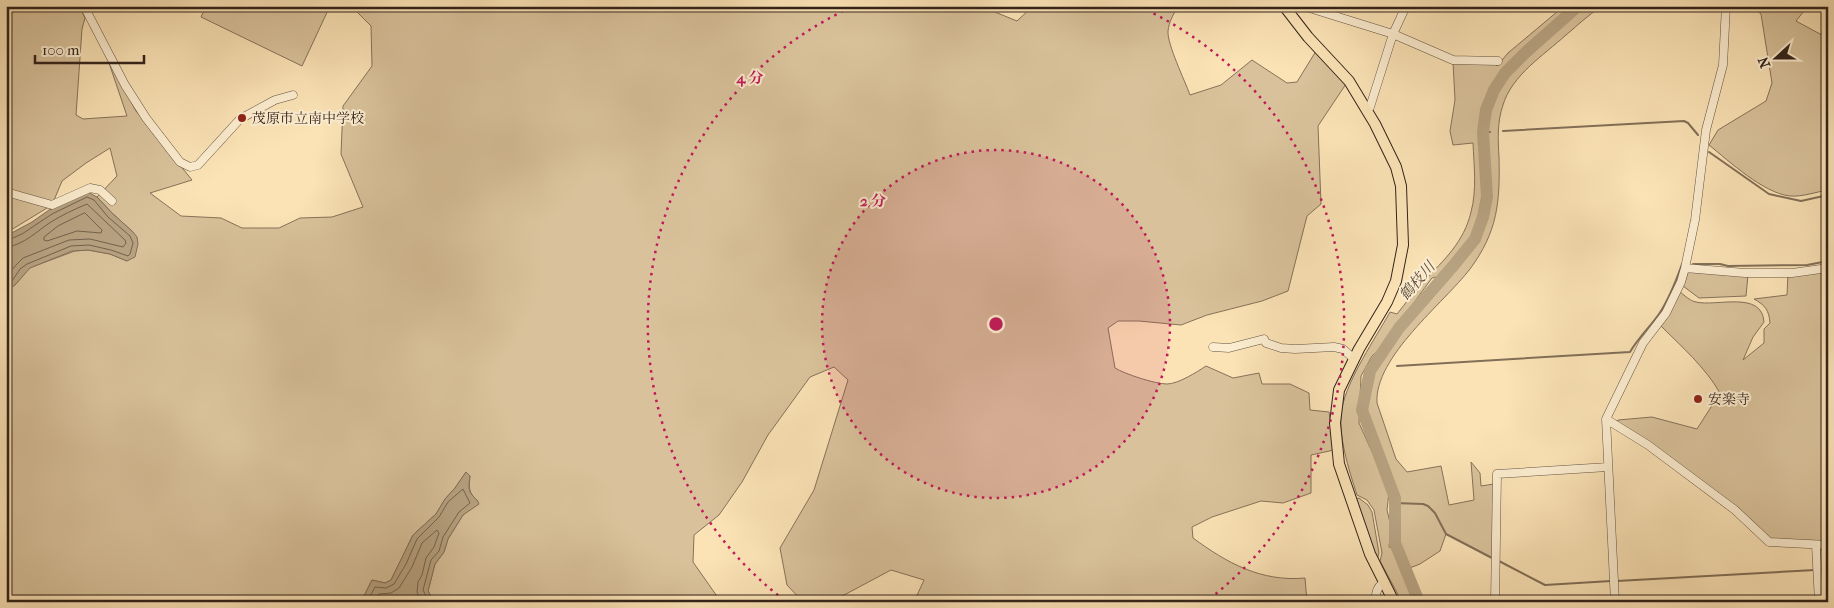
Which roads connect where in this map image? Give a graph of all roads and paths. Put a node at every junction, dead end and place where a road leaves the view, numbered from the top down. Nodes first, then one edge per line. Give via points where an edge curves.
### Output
1 (84, 6) edge
2 (1284, 6) edge
3 (1303, 6) edge
4 (1406, 6) edge
5 (1726, 6) edge
6 (1393, 34) junction
7 (1498, 61) dead end
8 (293, 95) dead end
9 (1366, 109) junction
10 (6, 192) edge
11 (112, 201) dead end
12 (1685, 268) junction
13 (1828, 268) edge
14 (1213, 347) dead end
15 (1354, 359) junction
16 (1606, 419) junction
17 (1608, 467) junction
18 (1816, 544) junction
19 (1828, 545) edge
20 (1383, 583) junction
21 (1375, 602) edge
22 (1394, 602) edge
23 (1495, 602) edge
24 (1615, 602) edge
25 (1818, 602) edge

1 - 8 street via 146,118 180,162 190,167 198,165 240,119 275,100
2 - 9 main road via 1349,81
3 - 6 street
4 - 6 street
5 - 12 street via 1723,65 1706,130 1695,220
6 - 7 street via 1453,60
6 - 9 street via 1370,107
9 - 15 main road via 1387,148 1401,186 1403,245 1396,282
10 - 11 street via 52,205 90,188 100,190
12 - 13 street via 1745,273 1792,273
12 - 16 street via 1666,313 1643,343
14 - 15 street via 1228,348 1264,339 1281,348 1343,349
15 - 20 main road via 1340,390 1336,415 1339,464
16 - 17 street
16 - 18 street via 1648,445 1735,510 1769,542
17 - 23 street via 1496,474
17 - 24 street
18 - 19 street
18 - 25 street
20 - 21 street via 1376,591
20 - 22 main road

